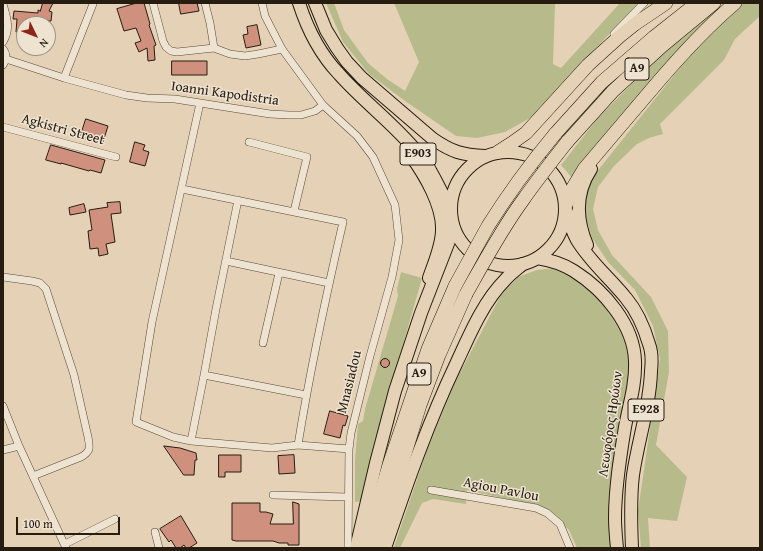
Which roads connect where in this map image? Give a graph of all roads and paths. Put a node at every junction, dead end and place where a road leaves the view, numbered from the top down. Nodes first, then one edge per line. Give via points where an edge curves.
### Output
1 (153, 3) edge
2 (206, 3) edge
3 (262, 3) edge
4 (299, 3) edge
5 (315, 3) edge
6 (644, 3) edge
7 (666, 3) edge
8 (697, 3) edge
9 (714, 3) edge
10 (735, 3) edge
11 (3, 4) edge
12 (93, 4) dead end
13 (3, 42) edge
14 (214, 48) junction
15 (3, 49) edge
16 (282, 49) junction
17 (5, 62) edge
18 (588, 65) junction
19 (64, 78) junction
20 (200, 103) junction
21 (323, 105) junction
22 (372, 106) junction
23 (3, 127) edge
24 (617, 130) junction
25 (249, 142) dead end
26 (498, 152) junction
27 (485, 156) junction
28 (116, 157) dead end
29 (182, 189) junction
30 (238, 200) junction
31 (566, 208) junction
32 (450, 210) junction
33 (294, 211) junction
34 (452, 224) junction
35 (537, 258) junction
36 (226, 261) junction
37 (523, 264) junction
38 (279, 273) junction
39 (3, 277) edge
40 (612, 282) junction
41 (329, 283) junction
42 (421, 313) junction
43 (263, 342) dead end
44 (204, 375) junction
45 (306, 395) junction
46 (3, 406) edge
47 (191, 441) junction
48 (298, 445) junction
49 (19, 446) junction
50 (348, 449) junction
51 (3, 450) edge
52 (395, 468) junction
53 (33, 476) junction
54 (431, 490) dead end
55 (273, 495) dead end
56 (348, 497) junction
57 (115, 519) dead end
58 (155, 532) dead end
59 (65, 546) edge
60 (159, 548) edge
61 (348, 548) edge
62 (356, 548) edge
63 (365, 548) edge
64 (376, 548) edge
65 (385, 548) edge
66 (570, 548) edge
67 (617, 548) edge
68 (632, 548) edge

1 - 14 street via 163,41 171,51
2 - 14 street
3 - 16 street via 265,16
4 - 22 main road, E903 via 309,28 328,60
5 - 27 main road, E903 via 337,48 362,78 444,146 457,152
6 - 18 street
7 - 18 highway via 626,31
8 - 52 highway, A9, bridge via 602,82 555,134 508,195 455,286 428,349
9 - 52 highway, A9, bridge via 613,91 543,171 522,201 466,294
10 - 24 highway via 699,36
11 - 13 street via 8,27
12 - 19 street
14 - 16 street via 245,56
15 - 17 street
16 - 21 street
17 - 19 street, Ioanni Kapodistria
18 - 26 highway via 526,133
19 - 20 street, Ioanni Kapodistria via 126,95
20 - 21 street, Ioanni Kapodistria via 289,116 315,111
20 - 29 street
21 - 50 street, Mnasiadou via 357,136 373,157 395,205 399,240
22 - 32 main road, E903 via 416,151 431,171
22 - 42 main road via 414,161 431,189 439,212 441,239
23 - 28 street, Agkistri Street
24 - 31 highway via 584,169 572,189
24 - 40 main road via 588,173 583,183 579,205 582,233 589,250
25 - 33 street via 307,157
26 - 27 main road
26 - 31 main road via 527,154 542,162 559,182
27 - 32 main road via 464,172 456,184
29 - 30 street
29 - 47 street via 152,322 136,422 173,437
30 - 33 street
30 - 36 street
31 - 35 main road via 559,235 550,248
31 - 40 main road, Λεωφόρος Ηρώων / E928 via 577,240 596,266
32 - 34 main road
33 - 41 street via 343,222
34 - 37 main road via 466,248 485,262 504,266
34 - 42 main road via 449,241
35 - 37 main road
35 - 67 main road, Λεωφόρος Ηρώων / E928 via 574,271 592,285 608,300 623,320 631,338 635,360 635,384 618,474 615,518
36 - 38 street
36 - 44 street
37 - 65 main road via 510,274 488,301 470,334 426,433
38 - 41 street
38 - 43 street
39 - 53 street via 40,283 46,289 74,375 90,447 81,457
40 - 68 main road, Λεωφόρος Ηρώων / E928 via 635,311 645,331 652,361 651,386 633,475
41 - 45 street
42 - 62 main road via 395,391
44 - 45 street
44 - 47 street
45 - 48 street
46 - 49 street
47 - 48 street via 272,448
48 - 50 street
49 - 51 street
49 - 53 street
50 - 56 street, Mnasiadou
52 - 63 highway, A9
52 - 64 highway, A9
53 - 59 street
54 - 66 street, Agiou Pavlou via 536,508 560,524
55 - 56 street
56 - 61 street, Mnasiadou
57 - 59 street
58 - 60 street

